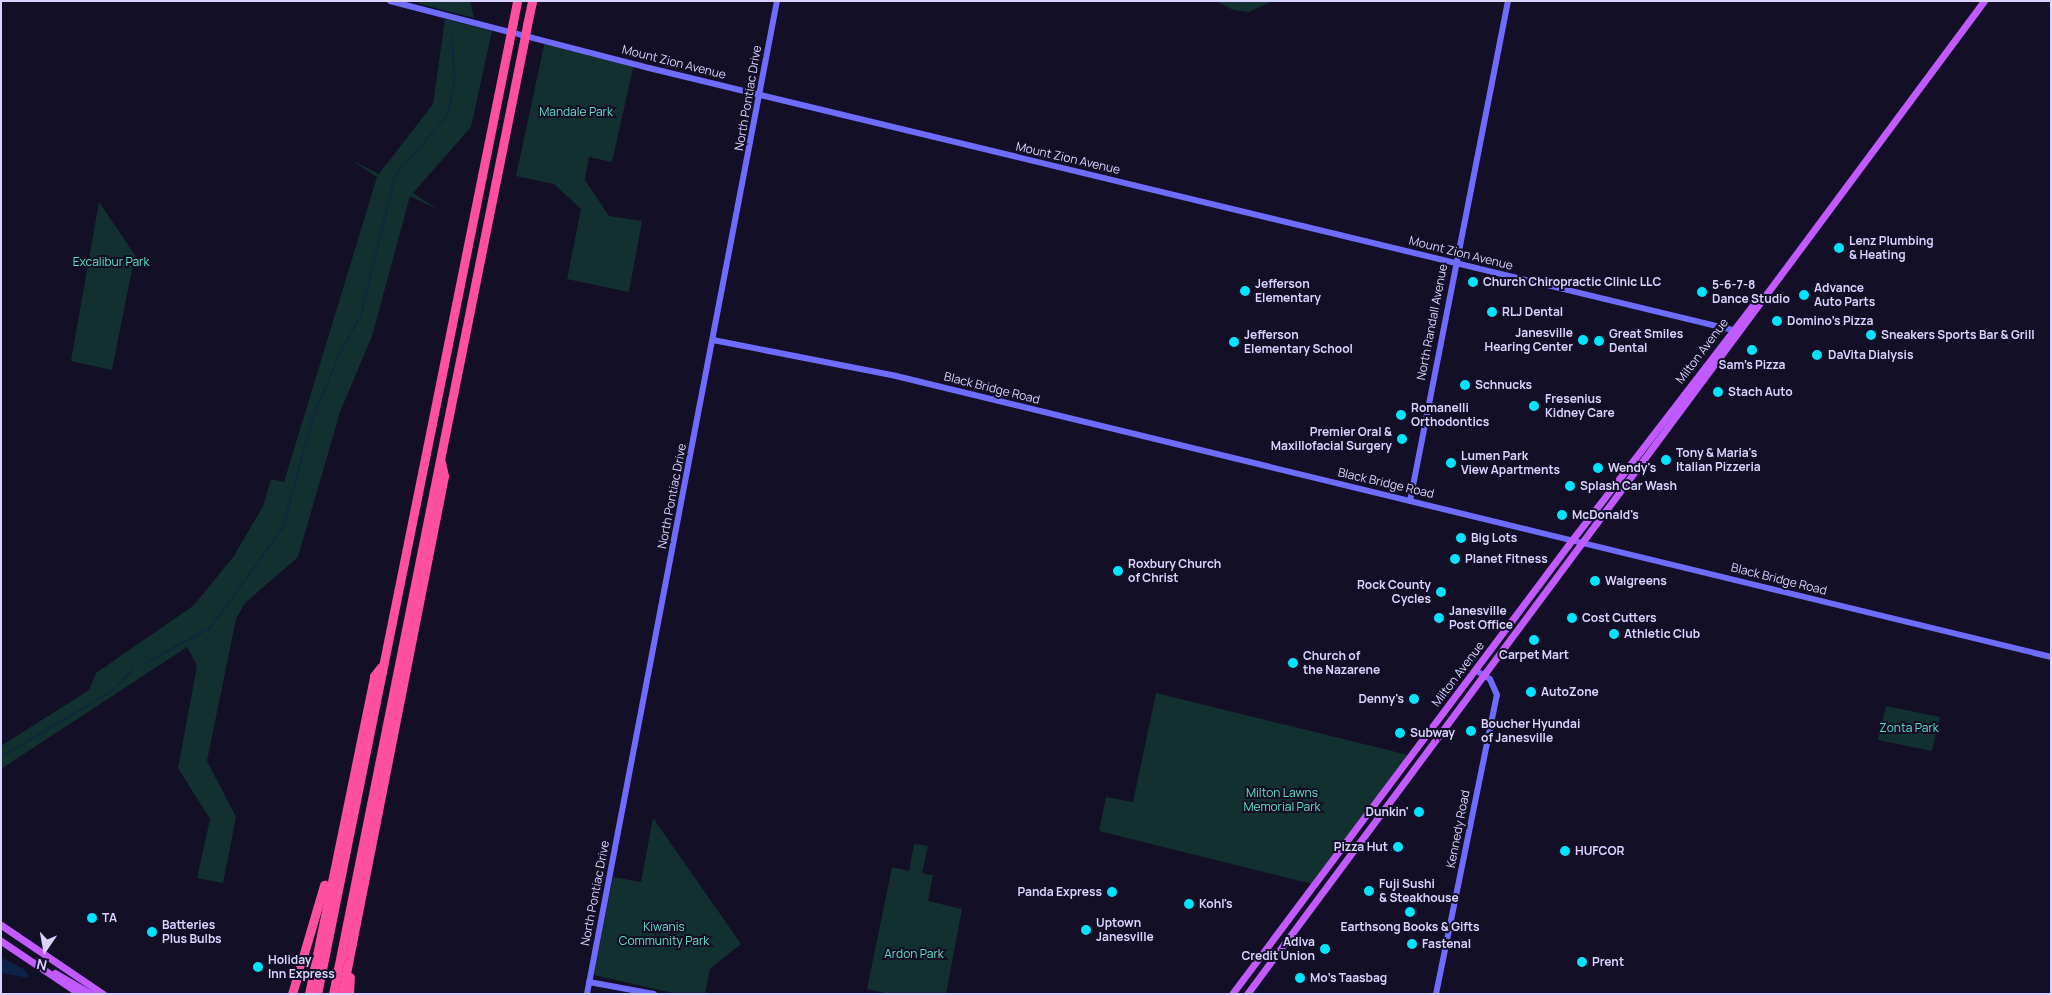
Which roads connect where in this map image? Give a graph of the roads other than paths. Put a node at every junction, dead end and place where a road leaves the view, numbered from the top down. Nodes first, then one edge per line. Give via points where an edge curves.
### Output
1 (390, 1) edge
2 (517, 1) edge
3 (532, 1) edge
4 (777, 1) edge
5 (1508, 1) edge
6 (1984, 1) edge
7 (760, 95) junction
8 (1455, 263) junction
9 (1778, 277) junction
10 (1732, 329) junction
11 (1741, 331) junction
12 (713, 340) junction
13 (1662, 420) junction
14 (1661, 436) junction
15 (440, 460) junction
16 (1410, 501) junction
17 (1572, 540) junction
18 (1583, 542) junction
19 (2051, 657) edge
20 (384, 662) junction
21 (1475, 670) junction
22 (1483, 674) junction
23 (340, 834) junction
24 (358, 908) junction
25 (1, 925) edge
26 (1, 941) edge
27 (41, 967) junction
28 (60, 980) junction
29 (589, 982) junction
30 (75, 994) edge
31 (80, 994) edge
32 (91, 994) edge
33 (103, 994) edge
34 (292, 994) edge
35 (309, 994) edge
36 (317, 994) edge
37 (333, 994) edge
38 (342, 994) edge
39 (349, 994) edge
40 (587, 994) edge
41 (654, 994) edge
42 (1232, 994) edge
43 (1247, 994) edge
44 (1436, 994) edge

1 - 7 street, Mount Zion Avenue
2 - 20 highway, bridge
3 - 15 highway, bridge
4 - 7 street, North Pontiac Drive
5 - 8 street, North Randall Avenue
6 - 9 main road, Milton Avenue
7 - 8 street, Mount Zion Avenue
7 - 12 street, North Pontiac Drive
8 - 10 street, Mount Zion Avenue
8 - 16 street, North Randall Avenue
9 - 10 main road, Milton Avenue
9 - 11 main road, Milton Avenue
10 - 11 street, Mount Zion Avenue
10 - 13 main road, Milton Avenue
11 - 14 main road, Milton Avenue
12 - 16 street, Black Bridge Road via 896,376
12 - 29 street, North Pontiac Drive
13 - 14 main road
13 - 17 main road, Milton Avenue
14 - 18 main road, Milton Avenue
15 - 24 highway via 444,476
15 - 37 highway
16 - 17 street, Black Bridge Road
17 - 18 street, Black Bridge Road
17 - 21 main road, Milton Avenue
18 - 19 street, Black Bridge Road
18 - 22 main road, Milton Avenue
20 - 23 highway via 374,676
20 - 36 highway
21 - 22 street
21 - 42 main road, Milton Avenue
22 - 43 main road, Milton Avenue via 1382,817
22 - 44 street, Kennedy Road via 1495,685 1497,694
23 - 34 highway
23 - 35 highway
24 - 38 highway
24 - 39 highway
25 - 33 main road
26 - 27 main road
27 - 28 main road
27 - 32 main road
28 - 30 street
28 - 31 main road
29 - 40 street, North Pontiac Drive
29 - 41 street

